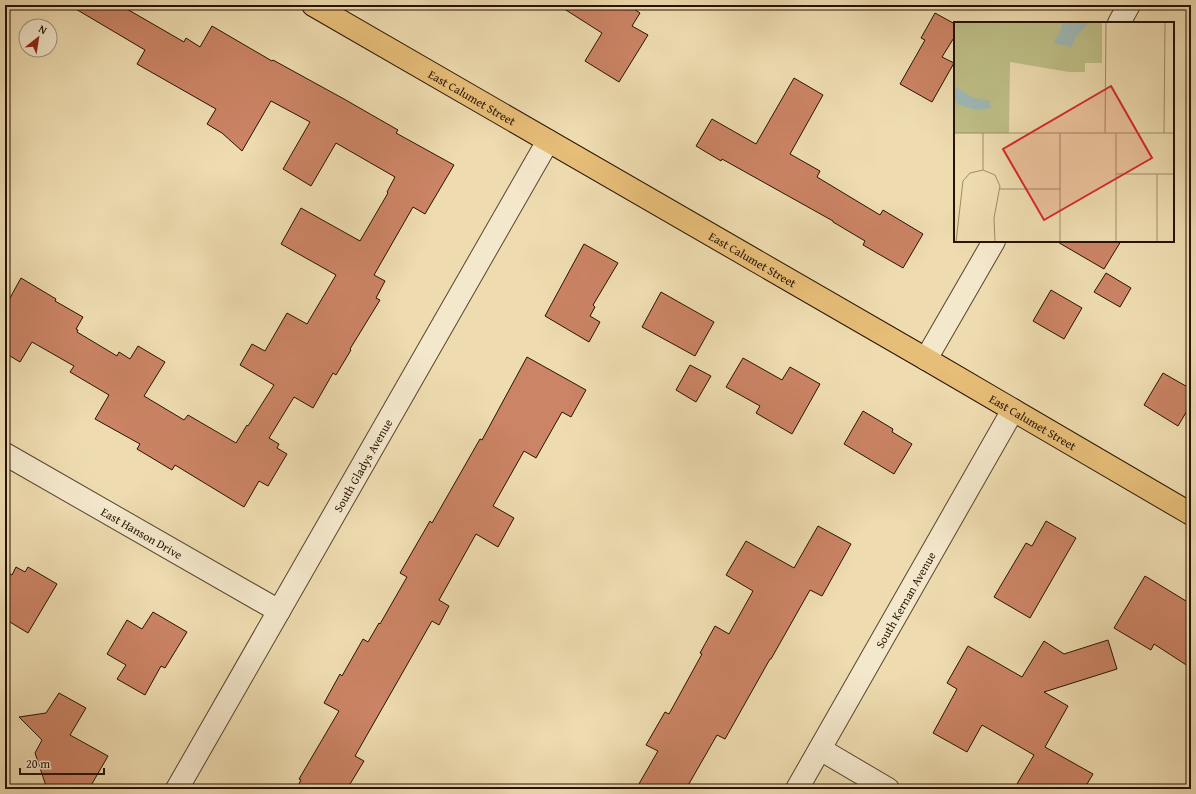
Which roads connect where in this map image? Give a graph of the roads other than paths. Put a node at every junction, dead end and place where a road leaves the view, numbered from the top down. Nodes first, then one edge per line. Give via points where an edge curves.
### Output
1 (313, 5) edge
2 (1129, 5) edge
3 (1120, 22) edge
4 (548, 141) junction
5 (993, 242) edge
6 (926, 359) junction
7 (1013, 410) junction
8 (5, 454) edge
9 (1191, 514) edge
10 (279, 611) junction
11 (820, 749) junction
12 (177, 789) edge
13 (797, 789) edge
14 (888, 789) edge

1 - 4 main road, East Calumet Street
2 - 3 street
4 - 6 main road, East Calumet Street
4 - 10 street, South Gladys Avenue
5 - 6 street
6 - 7 main road, East Calumet Street
7 - 9 main road, East Calumet Street
7 - 11 street, South Kernan Avenue
8 - 10 street, East Hanson Drive
10 - 12 street, South Gladys Avenue
11 - 13 street, South Kernan Avenue
11 - 14 street

